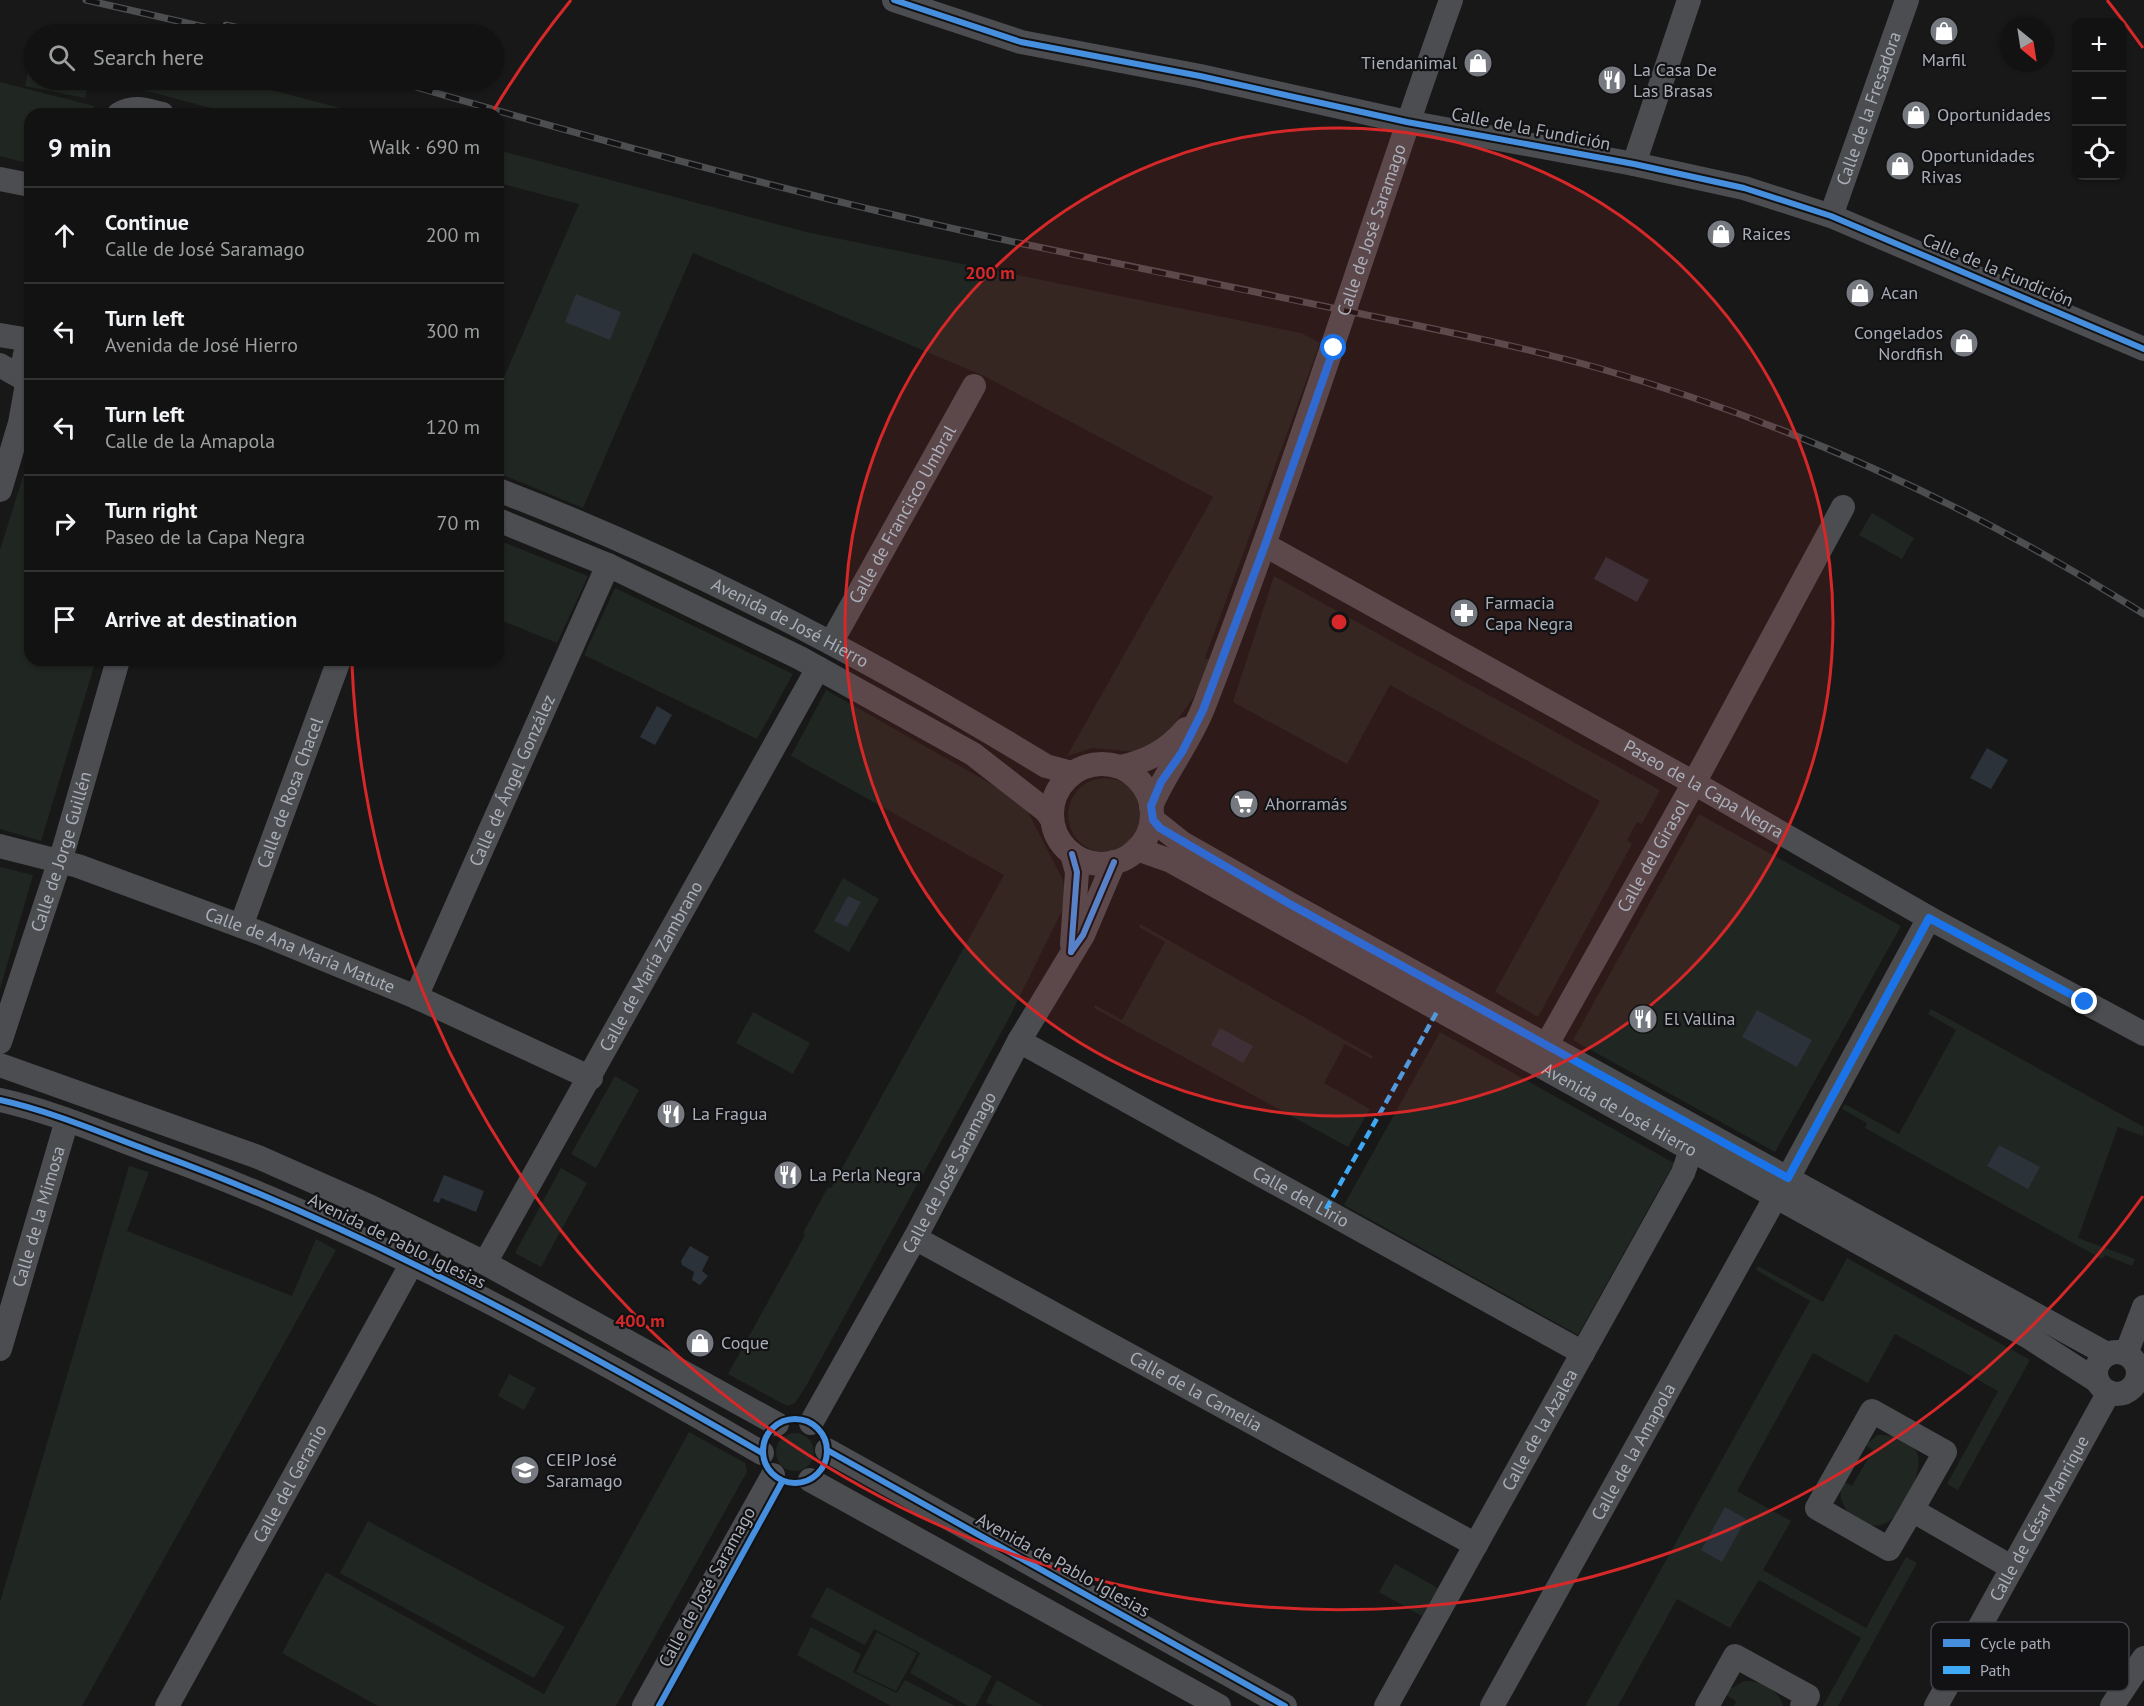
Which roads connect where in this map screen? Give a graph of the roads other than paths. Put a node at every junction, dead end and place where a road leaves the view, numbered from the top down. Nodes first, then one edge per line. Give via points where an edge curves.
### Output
1 (894, 0) edge
2 (1451, 0) edge
3 (1689, 0) edge
4 (1907, 0) edge
5 (1407, 122) junction
6 (1634, 164) junction
7 (0, 179) edge
8 (24, 185) edge
9 (1831, 216) junction
10 (0, 335) edge
11 (24, 339) edge
12 (2144, 349) edge
13 (0, 365) edge
14 (24, 381) edge
15 (974, 386) dead end
16 (24, 400) edge
17 (0, 490) edge
18 (504, 492) edge
19 (1843, 507) dead end
20 (504, 522) edge
21 (1265, 545) junction
22 (608, 565) junction
23 (831, 643) junction
24 (116, 666) edge
25 (337, 666) edge
26 (819, 668) junction
27 (1203, 710) junction
28 (1121, 767) junction
29 (1072, 773) junction
30 (1694, 783) junction
31 (1152, 813) junction
32 (1052, 819) junction
33 (0, 846) edge
34 (1137, 849) junction
35 (1072, 854) junction
36 (60, 860) junction
37 (1114, 862) junction
38 (1929, 918) junction
39 (241, 926) junction
40 (1071, 952) junction
41 (416, 997) junction
42 (2144, 1034) edge
43 (1019, 1041) junction
44 (0, 1042) edge
45 (1546, 1046) junction
46 (0, 1065) edge
47 (591, 1078) junction
48 (0, 1100) edge
49 (67, 1120) junction
50 (1691, 1150) junction
51 (1781, 1188) junction
52 (915, 1238) junction
53 (412, 1263) junction
54 (485, 1263) junction
55 (2144, 1307) edge
56 (0, 1348) edge
57 (1583, 1353) junction
58 (2128, 1361) edge
59 (2119, 1391) edge
60 (811, 1423) junction
61 (777, 1424) junction
62 (827, 1450) junction
63 (762, 1453) junction
64 (777, 1479) junction
65 (810, 1480) junction
66 (1912, 1510) junction
67 (1476, 1545) junction
68 (2011, 1567) junction
69 (1981, 1622) edge
70 (2144, 1658) edge
71 (2129, 1680) edge
72 (1944, 1691) edge
73 (2122, 1691) edge
74 (166, 1706) edge
75 (644, 1706) edge
76 (659, 1706) edge
77 (1219, 1706) edge
78 (1284, 1706) edge
79 (1386, 1706) edge
80 (1492, 1706) edge
81 (1707, 1706) edge
82 (1802, 1706) edge
83 (1936, 1706) edge
84 (2112, 1706) edge

1 - 5 street, Calle de la Fundición via 1021,42 1200,76
2 - 5 street, Calle de José Saramago
3 - 6 street
4 - 9 street, Calle de la Fresadora
5 - 6 street, Calle de la Fundición
5 - 21 street, Calle de José Saramago via 1362,266
6 - 9 street, Calle de la Fundición via 1744,188
7 - 8 street
9 - 12 street, Calle de la Fundición
10 - 11 street
13 - 14 street
15 - 23 street, Calle de Francisco Umbral
16 - 17 street
18 - 23 street, Avenida de José Hierro via 620,540
19 - 30 street, Calle del Girasol
20 - 22 street, Avenida de José Hierro
21 - 27 street, Calle de José Saramago
21 - 30 street, Paseo de la Capa Negra
22 - 26 street, Avenida de José Hierro
22 - 41 street, Calle de Ángel González
23 - 29 street, Avenida de José Hierro via 1046,766
24 - 36 street, Calle de Jorge Guillén
25 - 39 street, Calle de Rosa Chacel
26 - 32 street, Avenida de José Hierro via 973,754
26 - 47 street, Calle de María Zambrano
27 - 28 street, Calle de José Saramago via 1172,745 1152,758
27 - 31 street, Calle de José Saramago via 1182,752 1161,782
28 - 29 street via 1086,766
28 - 31 street via 1146,790
29 - 32 street via 1054,797
30 - 38 street, Paseo de la Capa Negra
30 - 45 street, Calle del Girasol
31 - 34 street
31 - 45 street, Avenida de José Hierro via 1182,843
32 - 35 street via 1060,841
33 - 36 street, Calle de Ana María Matute
34 - 37 street
34 - 50 street, Avenida de José Hierro via 1171,861
35 - 37 street via 1097,864
35 - 40 street, Calle de José Saramago via 1077,872
36 - 39 street, Calle de Ana María Matute
36 - 44 street, Calle de Jorge Guillén
37 - 40 street, Calle de José Saramago via 1083,935
38 - 42 street, Paseo de la Capa Negra
38 - 51 street, Calle de la Amapola
39 - 41 street, Calle de Ana María Matute
40 - 43 street, Calle de José Saramago
41 - 47 street, Calle de Ana María Matute
43 - 52 street, Calle de José Saramago
43 - 57 street, Calle del Lirio
45 - 51 street, Avenida de José Hierro
46 - 54 street, Avenida de Pablo Iglesias via 258,1158
47 - 54 street, Calle de María Zambrano
48 - 49 street, Avenida de Pablo Iglesias
49 - 53 street, Avenida de Pablo Iglesias via 263,1194
49 - 56 street, Calle de la Mimosa
50 - 51 street, Avenida de José Hierro
50 - 57 street, Calle de la Azalea via 1683,1173
51 - 58 street, Avenida de José Hierro
51 - 59 street, Avenida de José Hierro
51 - 80 street, Calle de la Amapola
52 - 60 street, Calle de José Saramago
52 - 67 street, Calle de la Camelia
53 - 63 street, Avenida de Pablo Iglesias
53 - 74 street, Calle del Geranio
54 - 61 street, Avenida de Pablo Iglesias
55 - 58 street
57 - 67 street, Calle de la Azalea
58 - 59 street via 2136,1380
58 - 59 street via 2098,1364
59 - 68 street, Calle de César Manrique
60 - 61 street via 794,1419
60 - 62 street via 819,1430
61 - 63 street via 765,1439
62 - 65 street via 820,1471
62 - 78 street, Avenida de Pablo Iglesias
63 - 64 street via 766,1468
64 - 65 street via 802,1483
64 - 75 street, Calle de José Saramago
64 - 76 street, Calle de José Saramago
65 - 77 street
66 - 66 street via 1945,1452 1872,1411 1816,1508 1889,1549
66 - 68 street
67 - 79 street, Calle de la Azalea
68 - 69 street, Calle de César Manrique
70 - 71 street
72 - 83 street, Calle de César Manrique
73 - 84 street
81 - 82 street via 1735,1656 1808,1696

